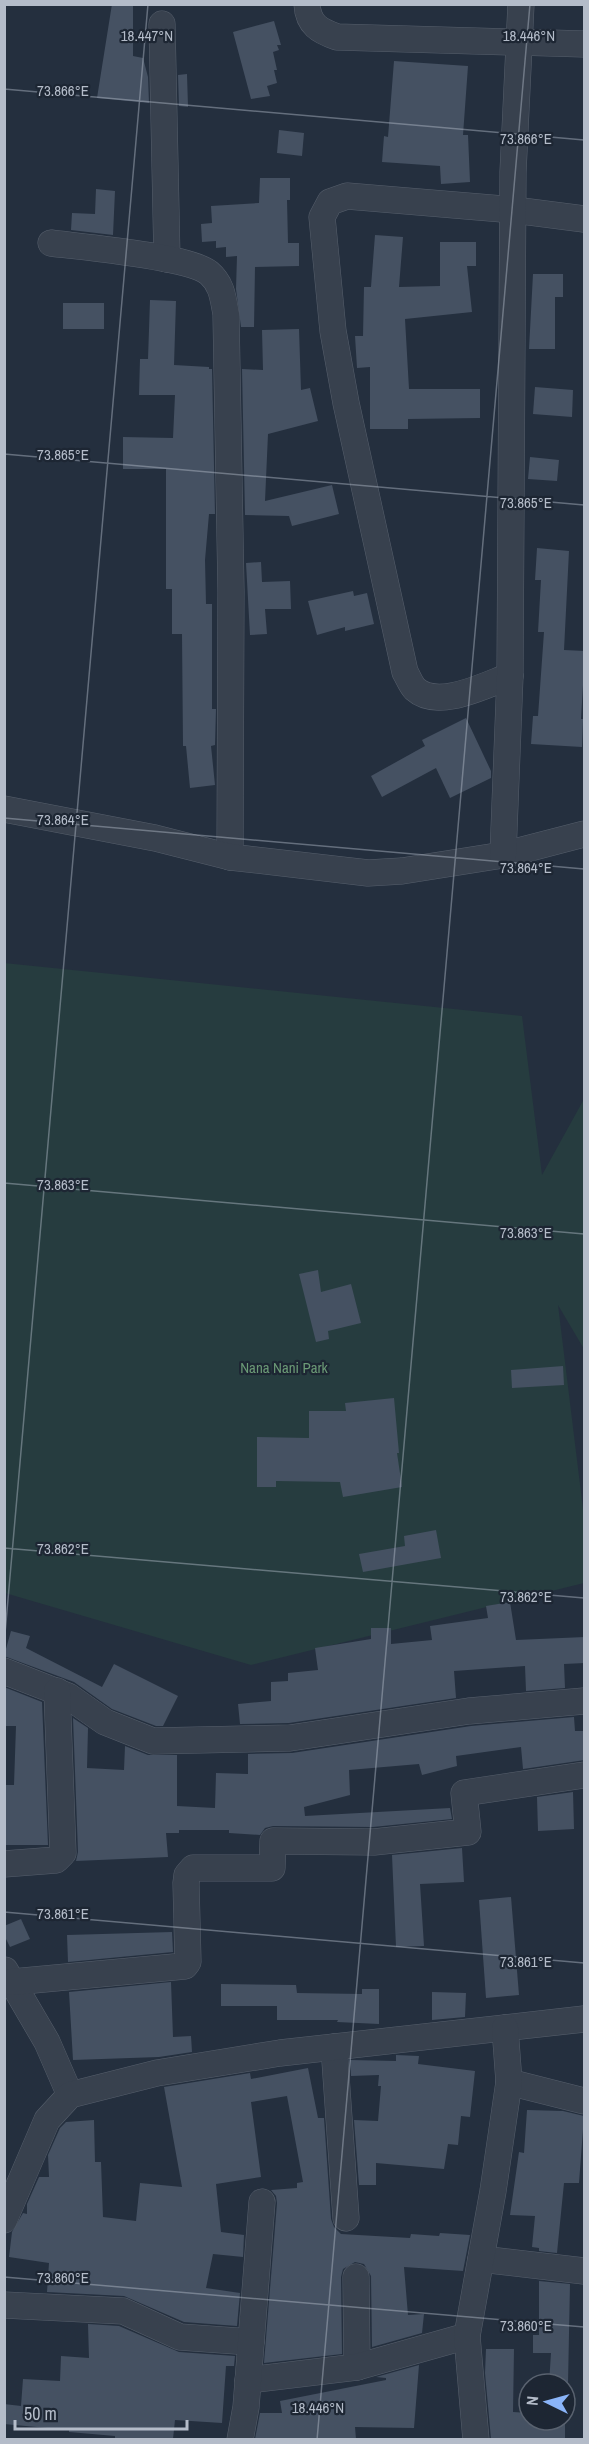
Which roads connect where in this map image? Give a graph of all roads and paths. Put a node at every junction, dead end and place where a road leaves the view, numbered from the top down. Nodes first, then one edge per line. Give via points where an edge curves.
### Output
1 (307, 4) edge
2 (521, 4) edge
3 (162, 24) dead end
4 (519, 42) junction
5 (585, 44) edge
6 (514, 210) junction
7 (585, 219) edge
8 (51, 243) dead end
9 (167, 260) junction
10 (510, 676) junction
11 (4, 809) edge
12 (585, 834) edge
13 (503, 855) junction
14 (230, 857) junction
15 (4, 1671) edge
16 (57, 1691) junction
17 (585, 1701) edge
18 (585, 1775) edge
19 (4, 1864) edge
20 (8, 1975) edge
21 (585, 2019) edge
22 (505, 2028) junction
23 (334, 2047) junction
24 (509, 2082) junction
25 (70, 2095) junction
26 (585, 2101) edge
27 (262, 2202) dead end
28 (346, 2218) dead end
29 (4, 2220) edge
30 (481, 2259) junction
31 (585, 2271) edge
32 (356, 2277) dead end
33 (4, 2305) edge
34 (466, 2337) junction
35 (251, 2342) junction
36 (357, 2367) junction
37 (248, 2380) junction
38 (240, 2439) edge
39 (476, 2439) edge

1 - 4 street via 307,14 317,30 337,37
2 - 4 street
3 - 9 street
4 - 5 street
4 - 6 street
6 - 7 street
6 - 10 street
6 - 10 street via 347,196 330,202 322,217 333,331 346,404 405,672 414,688 443,699
8 - 9 street
9 - 14 street via 208,272 221,288 226,314
10 - 13 street
11 - 14 street
12 - 13 street
13 - 14 street via 368,873
15 - 16 street
16 - 17 street via 105,1722 153,1741 290,1738 469,1711
16 - 19 street via 63,1853 56,1860
18 - 20 street via 464,1793 468,1832 374,1842 273,1841 272,1868 193,1868 186,1883 185,1966
20 - 25 street via 47,2042
21 - 22 street
22 - 23 street
22 - 24 street
23 - 25 street via 157,2073
23 - 28 street
24 - 26 street
24 - 30 street
25 - 29 street via 46,2120
27 - 35 street
30 - 31 street
30 - 34 street
32 - 36 street
33 - 35 street via 123,2311 180,2337
34 - 36 street
34 - 39 street
35 - 37 street
36 - 37 street
37 - 38 street

